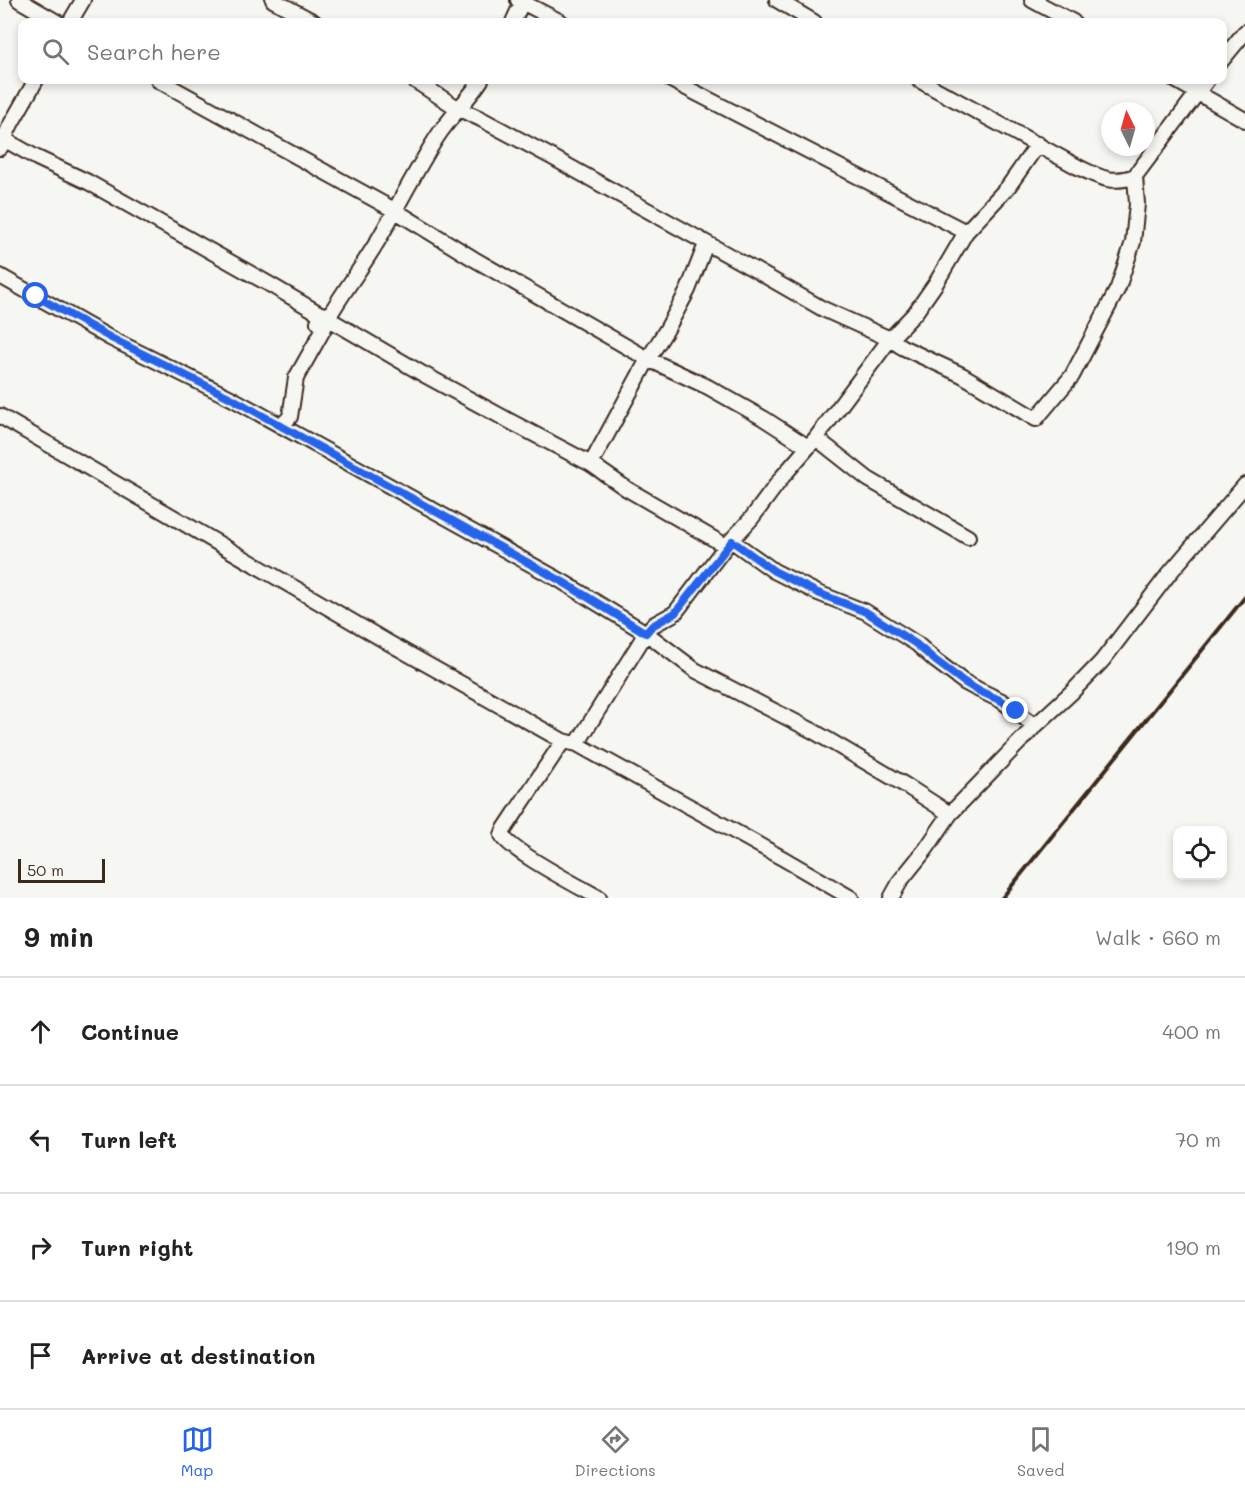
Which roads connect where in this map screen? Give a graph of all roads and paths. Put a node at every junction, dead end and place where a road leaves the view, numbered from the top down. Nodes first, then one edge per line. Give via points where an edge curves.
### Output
1 (19, 0) edge
2 (83, 0) edge
3 (273, 0) edge
4 (777, 0) edge
5 (1032, 0) edge
6 (521, 1) edge
7 (50, 18) edge
8 (72, 18) edge
9 (307, 18) edge
10 (515, 18) edge
11 (553, 18) edge
12 (807, 18) edge
13 (1066, 18) edge
14 (1245, 32) edge
15 (1227, 54) edge
16 (34, 84) edge
17 (165, 84) edge
18 (420, 84) edge
19 (478, 84) edge
20 (679, 84) edge
21 (926, 84) edge
22 (1182, 84) edge
23 (1204, 84) edge
24 (1197, 92) junction
25 (459, 109) junction
26 (1245, 120) edge
27 (2, 142) edge
28 (1038, 144) junction
29 (1135, 176) junction
30 (394, 210) junction
31 (966, 232) junction
32 (706, 244) junction
33 (0, 276) edge
34 (325, 316) junction
35 (890, 339) junction
36 (648, 359) junction
37 (0, 416) edge
38 (281, 426) junction
39 (812, 442) junction
40 (591, 464) junction
41 (1245, 484) edge
42 (968, 537) dead end
43 (729, 544) junction
44 (646, 633) junction
45 (1035, 726) junction
46 (570, 743) junction
47 (950, 814) junction
48 (599, 898) edge
49 (851, 898) edge
50 (891, 898) edge

1 - 7 street
2 - 8 street
3 - 9 street
4 - 12 street
5 - 13 street
6 - 10 street
6 - 11 street
14 - 15 street
16 - 27 street
17 - 30 street
18 - 25 street
19 - 25 street
20 - 31 street
21 - 28 street
22 - 24 street
23 - 24 street
24 - 26 street
24 - 29 street
25 - 30 street via 437,137
25 - 32 street
27 - 34 street via 88,182
28 - 29 street via 1103,179 1117,181
28 - 31 street via 1008,187
29 - 35 street via 1134,242 1118,288 1072,376 1036,419 962,375
30 - 34 street via 368,257
30 - 36 street
31 - 35 street via 920,306
32 - 35 street via 823,309
32 - 36 street via 688,290
33 - 38 street
34 - 38 street via 318,322 324,328 296,378 290,417
34 - 40 street via 433,380
35 - 39 street
36 - 39 street
36 - 40 street
37 - 46 street via 389,643
38 - 44 street via 563,582
39 - 42 street
39 - 43 street
40 - 43 street via 627,489
41 - 45 street via 1102,661
43 - 44 street via 675,613
43 - 45 street via 818,593 866,612 916,644 964,682 1002,701
44 - 46 street
44 - 47 street via 695,670 813,731
45 - 47 street
46 - 48 street via 502,835 519,851
46 - 49 street
47 - 50 street

